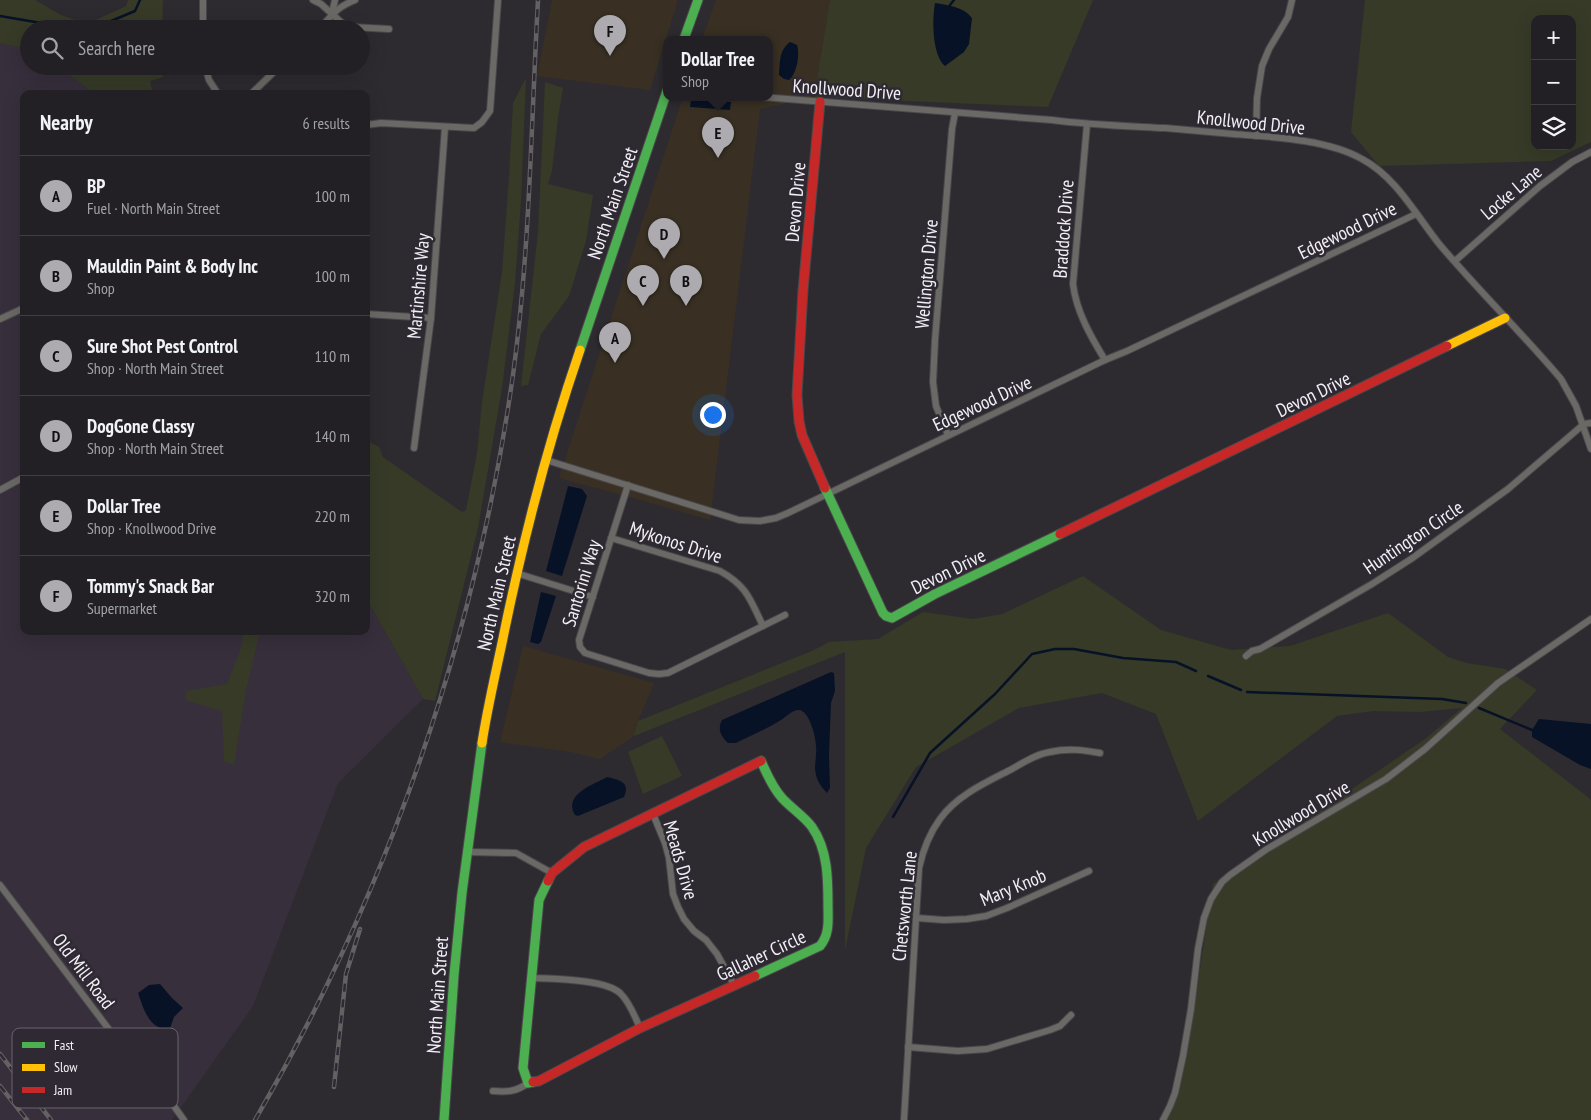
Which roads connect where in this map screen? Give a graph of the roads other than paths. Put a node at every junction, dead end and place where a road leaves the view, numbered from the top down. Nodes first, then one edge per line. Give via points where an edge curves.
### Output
1 (203, 0) edge
2 (313, 0) edge
3 (334, 0) edge
4 (355, 0) edge
5 (498, 0) edge
6 (698, 0) edge
7 (1292, 0) edge
8 (332, 13) junction
9 (203, 20) edge
10 (326, 20) edge
11 (339, 20) edge
12 (370, 28) edge
13 (389, 29) dead end
14 (685, 36) edge
15 (208, 75) edge
16 (271, 75) edge
17 (215, 90) edge
18 (255, 90) edge
19 (773, 98) edge
20 (664, 101) edge
21 (820, 102) junction
22 (955, 113) junction
23 (1087, 124) junction
24 (370, 125) edge
25 (444, 127) junction
26 (1256, 136) junction
27 (1591, 152) edge
28 (1416, 214) junction
29 (1454, 261) junction
30 (20, 310) edge
31 (370, 314) edge
32 (431, 318) junction
33 (1505, 318) junction
34 (0, 319) edge
35 (1104, 360) junction
36 (1591, 423) edge
37 (1584, 424) junction
38 (948, 435) junction
39 (414, 448) dead end
40 (1591, 449) edge
41 (546, 460) junction
42 (20, 480) edge
43 (628, 486) junction
44 (0, 490) edge
45 (828, 494) junction
46 (611, 538) junction
47 (516, 573) junction
48 (593, 597) junction
49 (785, 615) dead end
50 (1591, 619) edge
51 (763, 626) junction
52 (1246, 656) dead end
53 (1100, 753) dead end
54 (653, 814) junction
55 (468, 852) junction
56 (1089, 872) dead end
57 (552, 873) junction
58 (0, 885) edge
59 (916, 918) junction
60 (531, 978) junction
61 (734, 985) junction
62 (1071, 1015) dead end
63 (108, 1028) edge
64 (640, 1028) junction
65 (908, 1047) junction
66 (528, 1083) junction
67 (493, 1091) dead end
68 (175, 1108) edge
69 (184, 1120) edge
70 (444, 1120) edge
71 (904, 1120) edge
72 (1162, 1120) edge

1 - 9 street
2 - 8 street
3 - 8 street
4 - 8 street
5 - 25 street via 490,112 474,128
6 - 14 street
7 - 26 street via 1288,16 1262,66
8 - 10 street
8 - 11 street
12 - 13 street
15 - 17 street
16 - 18 street
19 - 21 street, Knollwood Drive
20 - 41 street, North Main Street via 580,346
21 - 22 street, Knollwood Drive
21 - 45 street, Devon Drive via 797,407 806,447
22 - 23 street, Knollwood Drive
22 - 38 street, Wellington Drive via 933,382 936,406
23 - 26 street, Knollwood Drive
23 - 35 street, Braddock Drive via 1073,284 1080,313
24 - 25 street
25 - 32 street, Martinshire Way
26 - 28 street, Knollwood Drive via 1331,147 1360,158 1393,184
27 - 29 street, Locke Lane via 1540,186
28 - 29 street, Knollwood Drive
28 - 35 street, Edgewood Drive
29 - 33 street, Knollwood Drive
30 - 34 street
31 - 32 street
32 - 39 street, Martinshire Way
33 - 37 street, Knollwood Drive via 1561,380
33 - 45 street, Devon Drive via 935,594 892,618 886,616 880,607
35 - 38 street, Edgewood Drive
36 - 37 street
37 - 40 street, Knollwood Drive
37 - 52 street, Huntington Circle via 1508,489 1411,559
38 - 45 street, Edgewood Drive
41 - 43 street, Edgewood Drive
41 - 47 street, North Main Street
42 - 44 street
43 - 45 street, Edgewood Drive via 750,521 776,518
43 - 46 street, Santorini Way
46 - 48 street, Santorini Way
46 - 51 street, Mykonos Drive via 731,577 749,597
47 - 48 street
47 - 55 street, North Main Street via 485,725
48 - 51 street, Santorini Way via 579,640 580,647 585,653 649,673 668,673
49 - 51 street, Santorini Way
50 - 72 street, Knollwood Drive via 1498,683 1425,749 1386,779 1267,849 1222,882 1204,918 1181,1065 1175,1093
53 - 59 street, Chetsworth Lane via 1076,749 1044,753 977,788 949,808 934,827 922,854
54 - 57 street, Gallaher Circle via 584,847
54 - 61 street, Meads Drive via 665,843 678,907 684,919 717,954
54 - 61 street, Gallaher Circle via 761,761 778,795 806,820 816,834 827,867 826,940 820,946
55 - 57 street via 516,853
55 - 70 street, North Main Street via 454,975
56 - 59 street, Mary Knob via 986,916 944,920
57 - 60 street, Gallaher Circle via 539,900
58 - 63 street, Old Mill Road
59 - 65 street, Chetsworth Lane
60 - 64 street via 599,984 616,990 623,996
60 - 66 street, Gallaher Circle via 523,1068
61 - 64 street, Gallaher Circle
62 - 65 street via 1060,1026 987,1049 958,1051
64 - 66 street, Gallaher Circle via 539,1081
65 - 71 street, Chetsworth Lane
66 - 67 street via 519,1090
68 - 69 street, Old Mill Road

